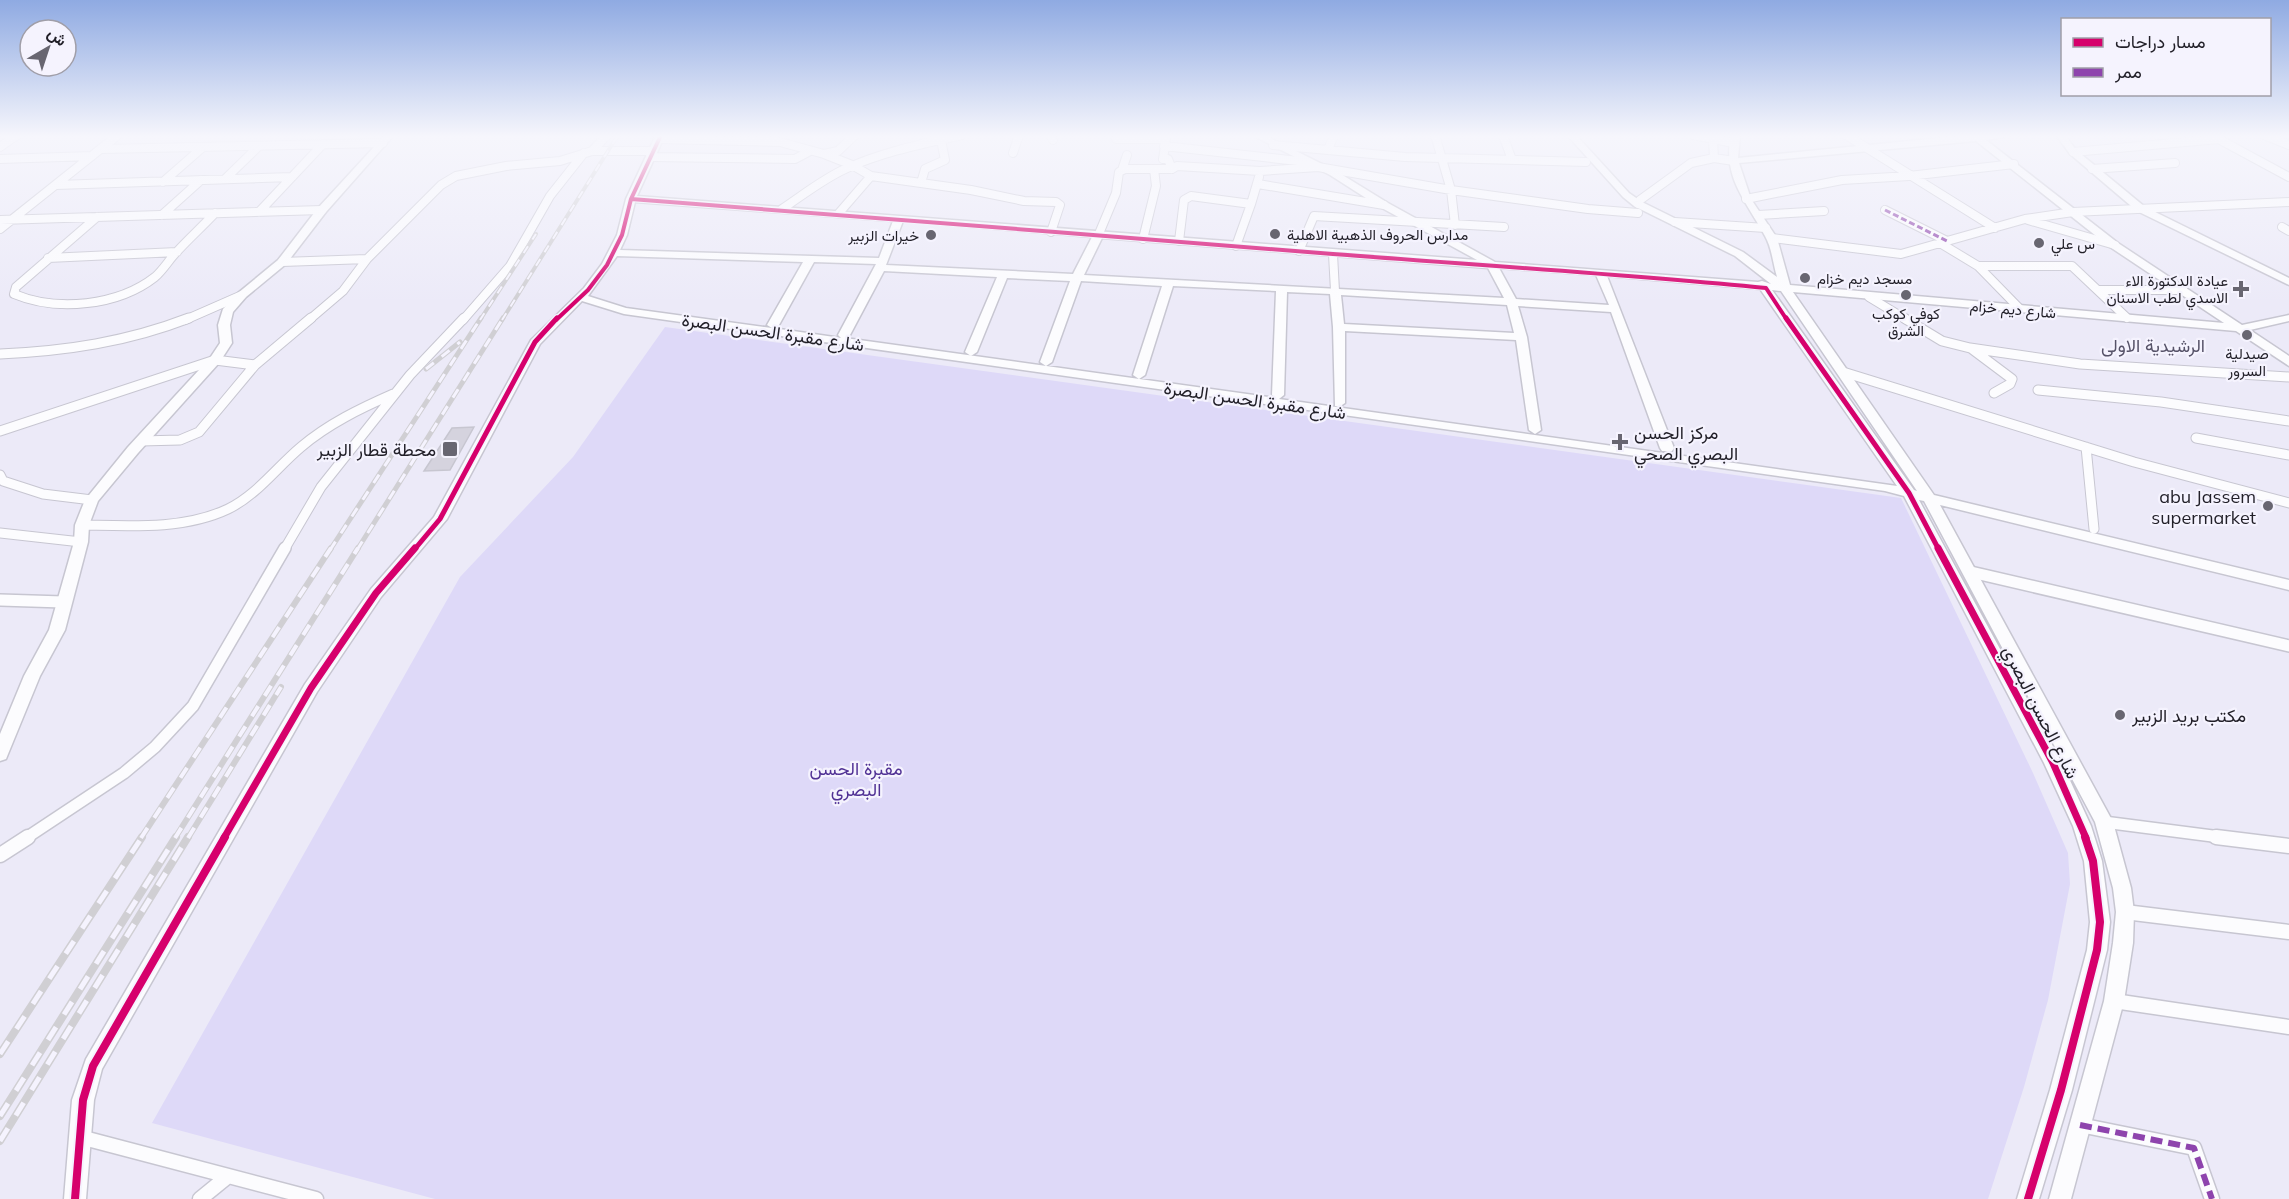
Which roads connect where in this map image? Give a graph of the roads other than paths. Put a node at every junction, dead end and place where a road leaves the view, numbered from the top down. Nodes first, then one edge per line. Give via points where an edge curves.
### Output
1 (1451, 190) edge
2 (48, 191) edge
3 (189, 191) edge
4 (279, 191) edge
5 (339, 191) edge
6 (437, 191) edge
7 (554, 191) edge
8 (635, 191) edge
9 (809, 191) edge
10 (858, 191) edge
11 (976, 191) edge
12 (1116, 191) edge
13 (1155, 191) edge
14 (1256, 191) edge
15 (1300, 191) edge
16 (1362, 191) edge
17 (1458, 191) edge
18 (1610, 191) edge
19 (1622, 191) edge
20 (1652, 191) edge
21 (1743, 191) edge
22 (1787, 191) edge
23 (1934, 191) edge
24 (2047, 191) edge
25 (2119, 191) edge
26 (631, 199) junction
27 (1746, 199) junction
28 (2289, 202) edge
29 (1251, 204) junction
30 (1384, 205) junction
31 (1638, 208) junction
32 (2140, 208) junction
33 (782, 209) junction
34 (322, 210) junction
35 (1886, 210) dead end
36 (1824, 211) dead end
37 (259, 212) junction
38 (2073, 212) junction
39 (215, 213) junction
40 (839, 213) junction
41 (162, 215) junction
42 (1758, 215) junction
43 (97, 217) junction
44 (899, 218) junction
45 (12, 219) junction
46 (2025, 219) junction
47 (0, 220) edge
48 (1416, 222) junction
49 (1675, 222) junction
50 (1455, 225) junction
51 (1504, 227) dead end
52 (1995, 228) junction
53 (0, 229) edge
54 (1051, 232) junction
55 (1769, 233) junction
56 (1098, 236) junction
57 (1143, 239) junction
58 (1179, 241) junction
59 (1943, 242) junction
60 (2115, 245) junction
61 (1236, 246) junction
62 (1299, 251) junction
63 (177, 252) junction
64 (614, 253) junction
65 (1333, 254) junction
66 (48, 258) junction
67 (367, 259) junction
68 (810, 259) junction
69 (282, 262) junction
70 (1491, 264) junction
71 (881, 265) junction
72 (1978, 266) junction
73 (1600, 272) junction
74 (1003, 275) junction
75 (1077, 278) junction
76 (2289, 282) edge
77 (1168, 283) junction
78 (1766, 288) junction
79 (1282, 289) junction
80 (1785, 289) junction
81 (2098, 290) junction
82 (2183, 290) junction
83 (1335, 291) junction
84 (584, 294) junction
85 (242, 295) junction
86 (1869, 297) junction
87 (1512, 303) junction
88 (1616, 309) junction
89 (2020, 309) junction
90 (2127, 318) junction
91 (2289, 318) edge
92 (773, 325) junction
93 (1339, 327) junction
94 (2242, 328) junction
95 (844, 335) junction
96 (1521, 337) junction
97 (1970, 348) junction
98 (971, 352) junction
99 (0, 354) edge
100 (215, 360) junction
101 (1046, 362) junction
102 (2289, 362) edge
103 (255, 364) junction
104 (1844, 372) junction
105 (1139, 375) junction
106 (2289, 377) edge
107 (1197, 388) junction
108 (2038, 390) dead end
109 (396, 393) junction
110 (1994, 393) dead end
111 (1278, 395) junction
112 (1339, 403) junction
113 (1447, 421) junction
114 (2289, 421) edge
115 (1535, 430) junction
116 (0, 431) edge
117 (2196, 438) dead end
118 (141, 441) junction
119 (2086, 447) junction
120 (1667, 448) junction
121 (2289, 455) edge
122 (0, 475) edge
123 (1916, 491) junction
124 (92, 500) junction
125 (2289, 503) edge
126 (82, 525) junction
127 (2094, 529) junction
128 (0, 532) edge
129 (81, 542) junction
130 (1971, 572) junction
131 (2289, 575) edge
132 (2289, 585) edge
133 (0, 600) edge
134 (63, 602) junction
135 (2289, 646) edge
136 (0, 754) edge
137 (2104, 822) junction
138 (2289, 846) edge
139 (0, 855) edge
140 (2125, 912) junction
141 (2289, 932) edge
142 (2114, 1001) junction
143 (2289, 1027) edge
144 (2080, 1125) junction
145 (80, 1137) junction
146 (227, 1177) junction
147 (75, 1199) edge
148 (200, 1199) edge
149 (316, 1199) edge
150 (2028, 1199) edge
151 (2060, 1199) edge
152 (2212, 1199) edge

1 - 50 street
2 - 45 street
3 - 41 street
4 - 37 street
5 - 34 street
6 - 67 street
7 - 109 street via 510,266
8 - 26 street
9 - 33 street
10 - 40 street
11 - 54 street via 1024,201 1056,202 1060,205
12 - 56 street
13 - 57 street
14 - 29 street
15 - 30 street
16 - 30 street
17 - 31 street via 1588,209
18 - 31 street
19 - 31 street
20 - 31 street via 1640,200
21 - 27 street
22 - 27 street
23 - 52 street
24 - 38 street
25 - 32 street
26 - 33 street, شارع ديم خزام
26 - 64 street
27 - 42 street
28 - 32 street
29 - 58 street via 1186,197
29 - 61 street
30 - 48 street
31 - 49 street
31 - 78 street, شارع الحسن البصري via 1721,253
32 - 38 street
32 - 76 street
33 - 40 street, شارع ديم خزام
34 - 37 street
34 - 69 street
35 - 59 street
36 - 42 street
37 - 39 street
38 - 46 street
38 - 60 street
39 - 41 street
39 - 63 street
40 - 44 street, شارع ديم خزام
41 - 43 street
42 - 55 street
43 - 45 street
43 - 66 street
44 - 54 street, شارع ديم خزام
44 - 71 street
45 - 47 street
45 - 53 street
46 - 52 street
46 - 60 street
48 - 50 street
48 - 62 street via 1314,216
48 - 70 street
49 - 55 street
49 - 80 street via 1739,254
50 - 51 street
52 - 59 street
54 - 56 street, شارع ديم خزام
55 - 59 street via 1851,250 1901,254
55 - 80 street
56 - 57 street, شارع ديم خزام
56 - 75 street
57 - 58 street, شارع ديم خزام
58 - 61 street, شارع ديم خزام
59 - 72 street
60 - 82 street
61 - 62 street, شارع ديم خزام
62 - 65 street, شارع ديم خزام
63 - 66 street
63 - 66 street via 148,281 96,300 42,303 14,294 16,287
64 - 68 street
64 - 84 street
65 - 70 street, شارع ديم خزام
65 - 83 street
67 - 69 street
67 - 103 street via 343,291
68 - 71 street
68 - 92 street
69 - 85 street
70 - 73 street, شارع ديم خزام
70 - 87 street
71 - 74 street
71 - 95 street
72 - 81 street via 2072,266
72 - 89 street
73 - 78 street, شارع ديم خزام
73 - 88 street
74 - 75 street
74 - 98 street
75 - 77 street
75 - 101 street
77 - 79 street
77 - 105 street
78 - 80 street, شارع ديم خزام
78 - 123 street, شارع الحسن البصري via 1821,370
79 - 83 street
79 - 111 street
80 - 86 street, شارع ديم خزام
80 - 104 street, شارع الحسن البصري
81 - 82 street
81 - 90 street
82 - 94 street
83 - 87 street
83 - 93 street
84 - 92 street, شارع مقبرة الحسن البصرة via 628,307
84 - 107 street, شارع مقبرة الحسن البصرة via 624,311
84 - 145 street via 536,342 440,519 376,593 311,688 93,1066 83,1100
85 - 99 street via 174,324 120,340 60,351
85 - 100 street via 227,311 226,343
86 - 89 street, شارع ديم خزام
86 - 97 street via 1942,341
87 - 88 street
87 - 96 street
88 - 120 street
89 - 90 street, شارع ديم خزام
90 - 94 street, شارع ديم خزام
91 - 94 street
92 - 95 street, شارع مقبرة الحسن البصرة
93 - 96 street
93 - 112 street
94 - 102 street
95 - 98 street, شارع مقبرة الحسن البصرة
96 - 115 street
97 - 106 street via 2080,364
97 - 110 street via 2012,379
98 - 101 street, شارع مقبرة الحسن البصرة
100 - 103 street
100 - 116 street
100 - 118 street
101 - 105 street, شارع مقبرة الحسن البصرة
103 - 118 street via 199,432 180,440
104 - 119 street
104 - 123 street, شارع الحسن البصري
105 - 107 street, شارع مقبرة الحسن البصرة
107 - 111 street, شارع مقبرة الحسن البصرة
107 - 113 street, شارع مقبرة الحسن البصرة
108 - 114 street
109 - 126 street via 368,405 304,444 243,500 226,510 132,527
109 - 139 street via 321,487 194,706 124,773
111 - 112 street, شارع مقبرة الحسن البصرة
112 - 113 street, شارع مقبرة الحسن البصرة
113 - 115 street, شارع مقبرة الحسن البصرة
113 - 123 street, شارع مقبرة الحسن البصرة
115 - 120 street, شارع مقبرة الحسن البصرة
117 - 121 street
118 - 124 street
119 - 125 street
119 - 127 street
120 - 123 street, شارع مقبرة الحسن البصرة
122 - 124 street via 3,481 43,494
123 - 127 street
123 - 130 street, شارع الحسن البصري
123 - 132 street
123 - 150 street, شارع الحسن البصري via 2053,763 2082,826 2097,876 2097,950
124 - 126 street
126 - 129 street
127 - 131 street
128 - 129 street
129 - 134 street
130 - 135 street
130 - 137 street, شارع الحسن البصري
133 - 134 street
134 - 136 street via 57,630 32,676
137 - 138 street
137 - 140 street, شارع الحسن البصري
140 - 141 street
140 - 142 street, شارع الحسن البصري
142 - 143 street
142 - 144 street, شارع الحسن البصري
144 - 151 street, شارع الحسن البصري
144 - 152 street via 2194,1148
145 - 146 street
145 - 147 street
146 - 148 street
146 - 149 street

